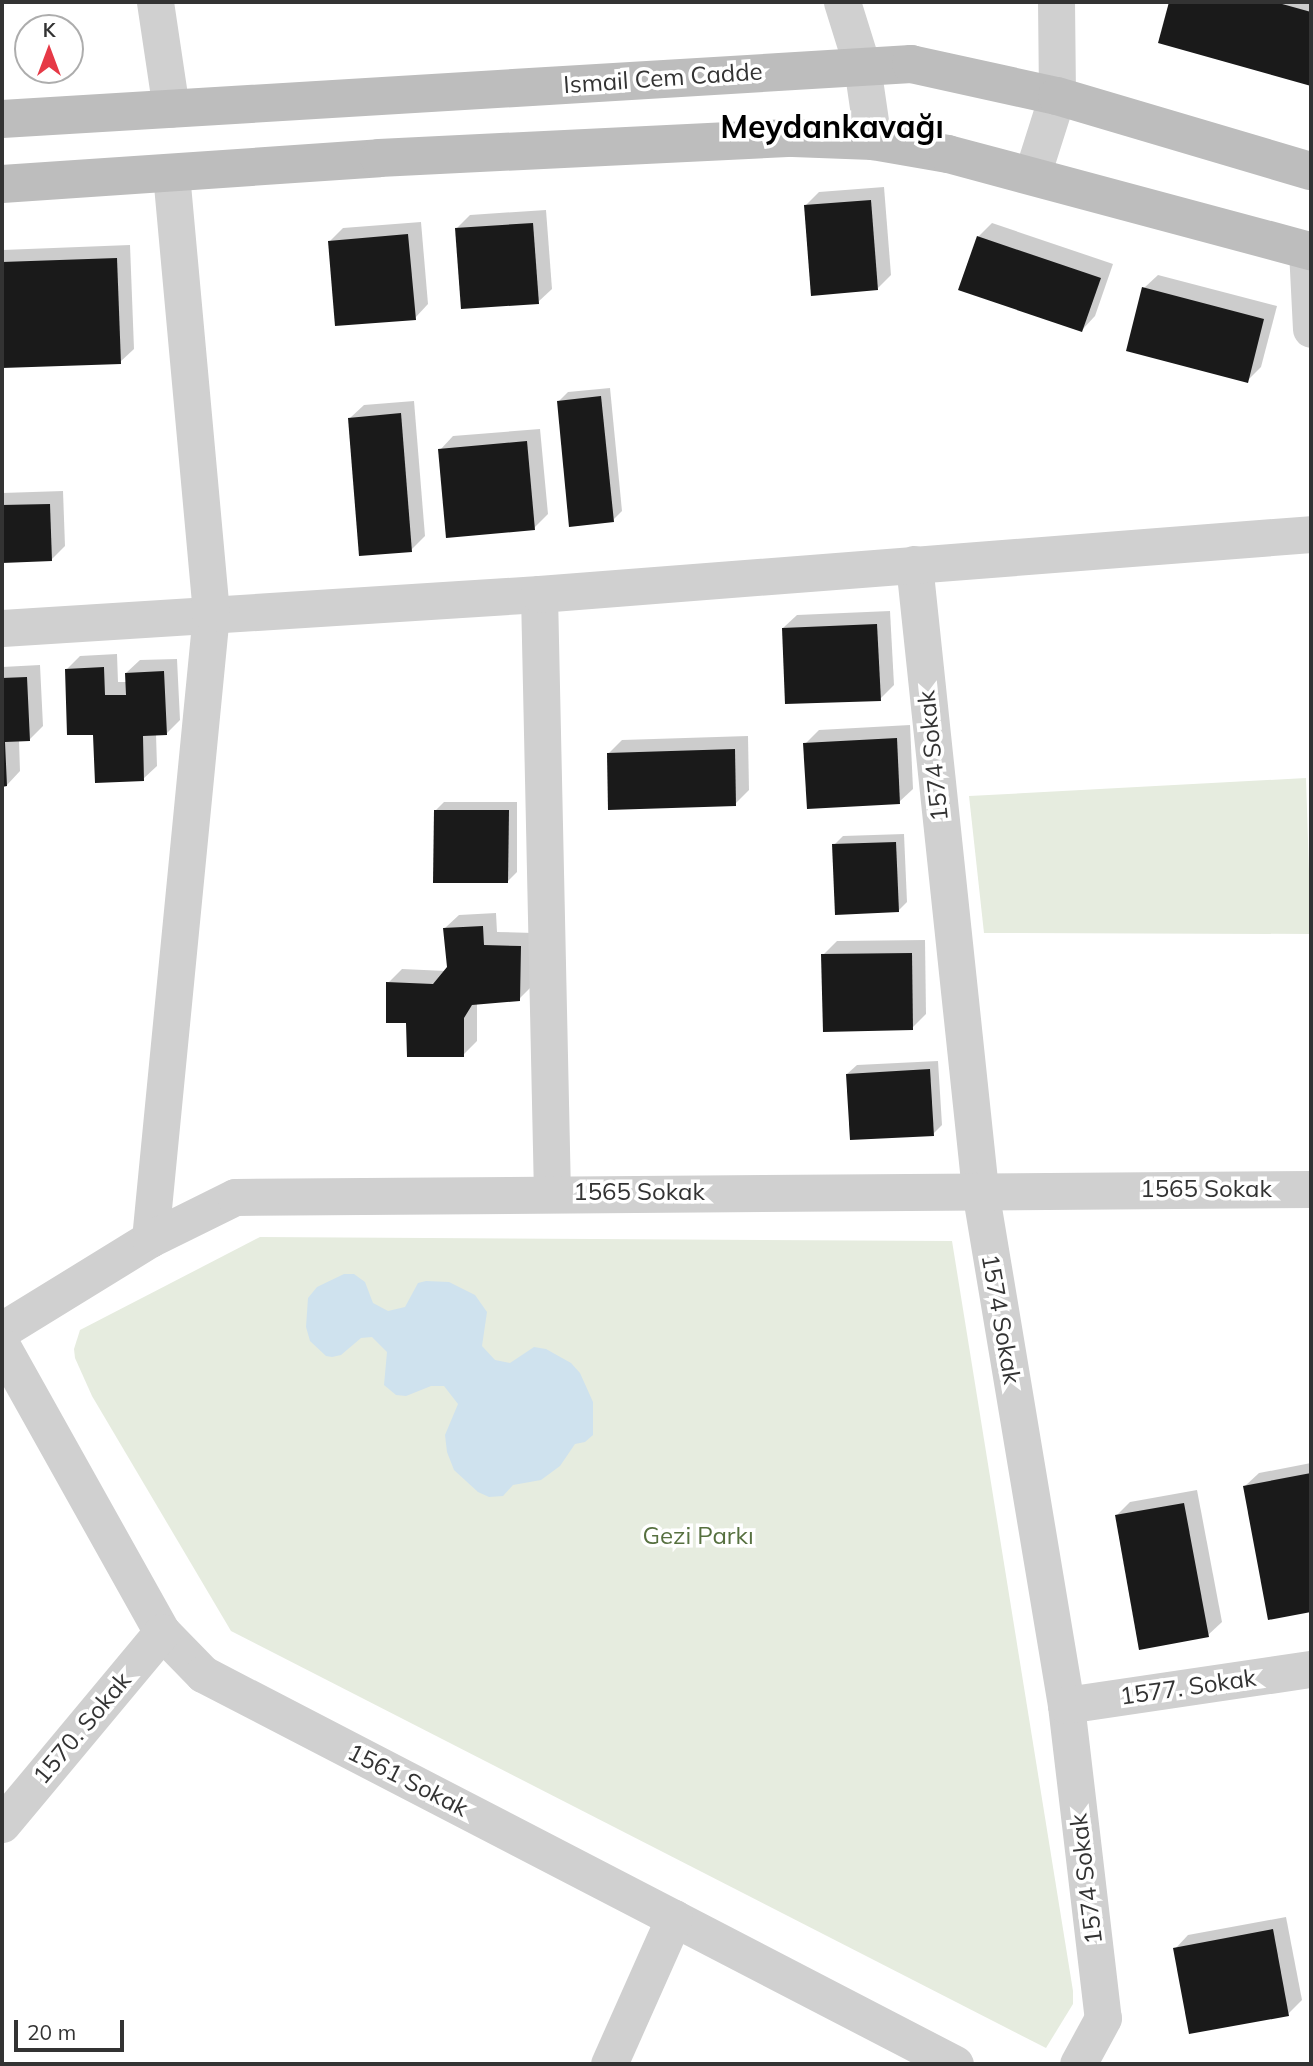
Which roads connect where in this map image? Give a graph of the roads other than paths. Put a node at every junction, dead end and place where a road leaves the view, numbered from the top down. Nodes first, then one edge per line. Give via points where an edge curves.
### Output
1 (155, 2) edge
2 (842, 2) edge
3 (1056, 2) edge
4 (862, 66) junction
5 (1057, 96) junction
6 (171, 108) junction
7 (2, 119) edge
8 (873, 141) junction
9 (1311, 171) edge
10 (171, 174) junction
11 (1032, 175) junction
12 (2, 184) edge
13 (1309, 250) edge
14 (1311, 329) edge
15 (1311, 534) edge
16 (914, 564) junction
17 (539, 594) junction
18 (211, 613) junction
19 (2, 628) edge
20 (1311, 1189) edge
21 (980, 1190) junction
22 (552, 1193) junction
23 (150, 1238) junction
24 (2, 1330) edge
25 (2, 1346) edge
26 (162, 1632) junction
27 (1311, 1670) edge
28 (1066, 1705) junction
29 (2, 1824) edge
30 (674, 1918) junction
31 (609, 2064) edge
32 (955, 2064) edge
33 (1079, 2064) edge

1 - 6 street
2 - 4 street
3 - 5 street
4 - 5 main road, Ismail Cem Cadde via 911,64
4 - 6 main road, Ismail Cem Cadde
4 - 8 street
5 - 9 main road, Ismail Cem Cadde
5 - 11 street
6 - 7 main road, Ismail Cem Cadde
8 - 10 main road via 779,139 379,158
8 - 11 main road via 948,153
10 - 12 main road
10 - 18 street
11 - 13 main road
13 - 14 street
15 - 16 street
16 - 17 street
16 - 21 street, 1574 Sokak
17 - 18 street
17 - 22 street
18 - 19 street
18 - 23 street
20 - 21 street, 1565 Sokak
21 - 22 street, 1565 Sokak
21 - 28 street, 1574 Sokak
22 - 23 street, 1565 Sokak via 235,1197
23 - 24 street, 1565 Sokak
25 - 26 street, 1561 Sokak
26 - 29 street, 1570. Sokak
26 - 30 street, 1561 Sokak via 203,1674
27 - 28 street, 1577. Sokak
28 - 33 street, 1574 Sokak via 1103,2018
30 - 31 street
30 - 32 street, 1561 Sokak

